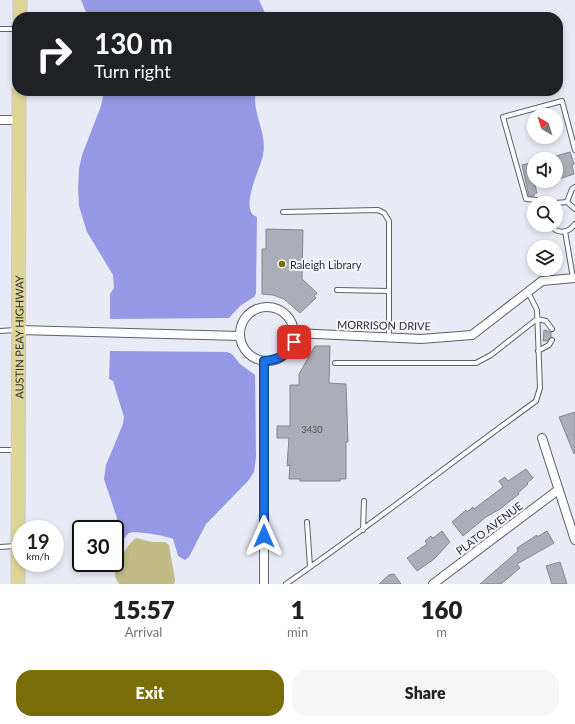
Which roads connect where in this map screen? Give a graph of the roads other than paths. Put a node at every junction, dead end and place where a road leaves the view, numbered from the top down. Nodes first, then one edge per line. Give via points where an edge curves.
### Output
1 (20, 0) edge
2 (20, 12) edge
3 (0, 29) edge
4 (12, 29) edge
5 (19, 96) edge
6 (0, 120) edge
7 (19, 120) junction
8 (575, 150) edge
9 (575, 187) edge
10 (527, 199) edge
11 (563, 202) edge
12 (567, 202) junction
13 (575, 209) edge
14 (283, 212) dead end
15 (575, 224) edge
16 (565, 232) joint
17 (574, 278) edge
18 (336, 290) dead end
19 (389, 291) junction
20 (528, 292) junction
21 (538, 319) junction
22 (552, 329) dead end
23 (18, 330) junction
24 (0, 331) edge
25 (295, 332) junction
26 (240, 336) junction
27 (389, 337) junction
28 (552, 340) dead end
29 (538, 351) junction
30 (264, 361) junction
31 (335, 363) dead end
32 (542, 438) dead end
33 (0, 450) edge
34 (18, 450) junction
35 (558, 490) junction
36 (364, 501) dead end
37 (18, 520) edge
38 (307, 522) dead end
39 (363, 530) junction
40 (575, 540) edge
41 (12, 546) edge
42 (0, 547) edge
43 (310, 567) junction
44 (18, 572) edge
45 (18, 584) edge
46 (264, 584) edge
47 (286, 584) edge
48 (433, 584) edge

1 - 2 main road
3 - 4 lane
5 - 7 main road, AUSTIN PEAY HIGHWAY
6 - 7 street
7 - 23 main road, AUSTIN PEAY HIGHWAY
8 - 10 lane via 562,102 503,118
9 - 12 lane
11 - 12 lane
12 - 13 lane
14 - 19 lane via 378,210 384,213 389,221
15 - 16 lane
16 - 17 lane
17 - 20 street, MORRISON DRIVE via 542,281
18 - 19 lane
19 - 27 lane
20 - 21 lane via 537,310
20 - 27 street, MORRISON DRIVE via 472,334 421,339
21 - 22 lane via 550,324
21 - 29 lane
21 - 31 lane via 492,355 476,363
23 - 24 lane
23 - 26 street
23 - 34 main road, AUSTIN PEAY HIGHWAY
25 - 26 street via 293,324 282,311 266,306 250,313 240,327
25 - 27 street, MORRISON DRIVE
25 - 30 street via 294,342 282,357 274,361
26 - 30 street via 247,353 255,359
28 - 29 lane via 549,345
29 - 39 lane via 540,388 536,401
30 - 46 street
32 - 35 street
33 - 34 lane
34 - 37 main road, AUSTIN PEAY HIGHWAY
35 - 40 street
35 - 48 street, PLATO AVENUE
36 - 39 lane
38 - 43 lane
39 - 43 lane
41 - 42 lane
43 - 47 lane
44 - 45 main road, AUSTIN PEAY HIGHWAY

